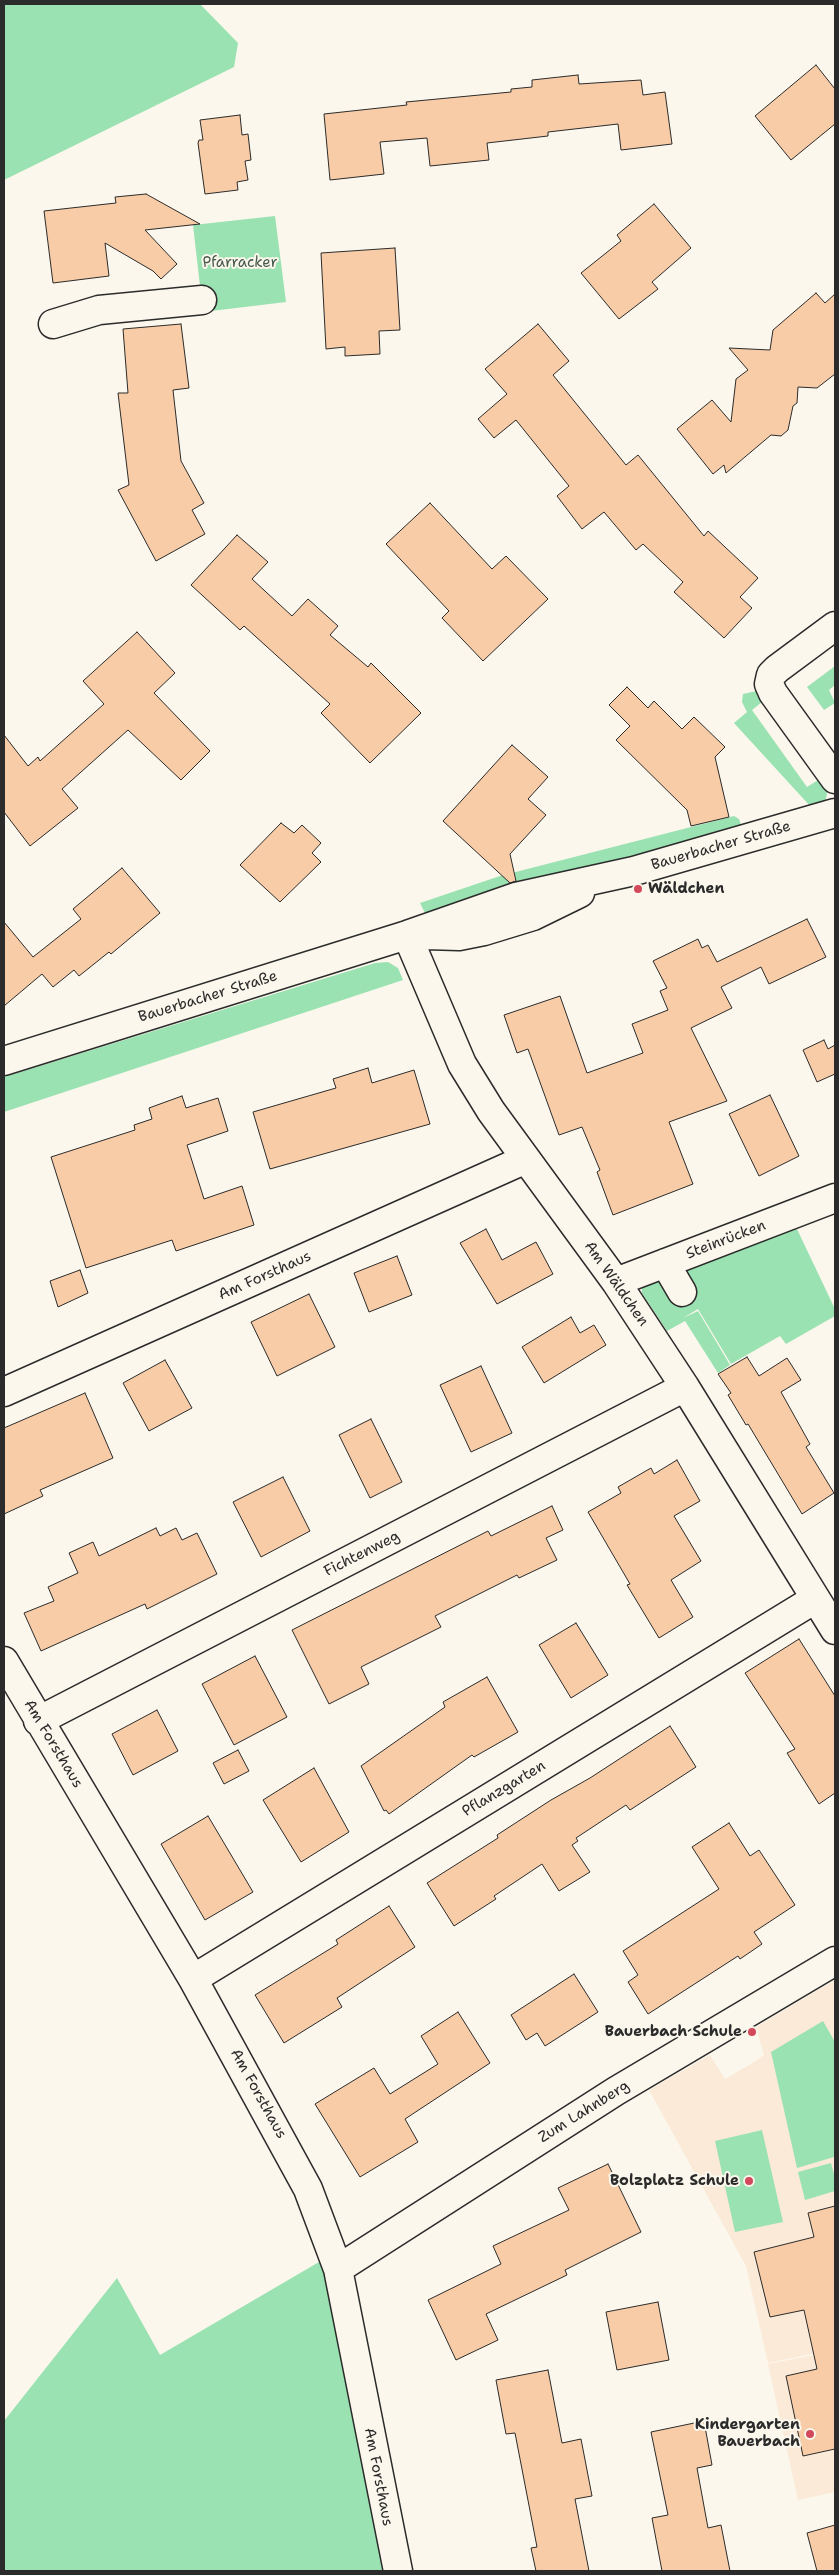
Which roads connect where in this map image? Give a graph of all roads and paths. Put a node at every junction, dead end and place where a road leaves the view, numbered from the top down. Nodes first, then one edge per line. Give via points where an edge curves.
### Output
1 (202, 300) dead end
2 (53, 324) dead end
3 (835, 626) edge
4 (835, 779) edge
5 (835, 813) edge
6 (409, 934) junction
7 (4, 1061) edge
8 (526, 1159) junction
9 (835, 1198) edge
10 (665, 1263) junction
11 (616, 1282) junction
12 (682, 1292) dead end
13 (685, 1387) junction
14 (4, 1392) edge
15 (815, 1599) junction
16 (835, 1630) edge
17 (4, 1661) edge
18 (38, 1721) junction
19 (835, 1961) edge
20 (194, 1979) junction
21 (338, 2269) junction
22 (398, 2571) edge

1 - 2 street via 99,310
3 - 4 street via 777,668 771,675 770,684 773,693
5 - 6 street, Bauerbacher Straße via 607,877 516,897
6 - 7 street, Bauerbacher Straße
6 - 8 street, Am Wäldchen via 462,1064
8 - 11 street, Am Wäldchen
8 - 14 street, Am Forsthaus
9 - 10 street, Steinrücken
10 - 11 street, Steinrücken
10 - 12 street
11 - 13 street, Am Wäldchen
13 - 15 street, Am Wäldchen
13 - 18 street, Fichtenweg
15 - 16 street, Am Wäldchen
15 - 20 street, Pflanzgarten
17 - 18 street, Am Forsthaus
18 - 20 street, Am Forsthaus
19 - 21 street, Zum Lahnberg via 616,2091
20 - 21 street, Am Forsthaus via 308,2189
21 - 22 street, Am Forsthaus

